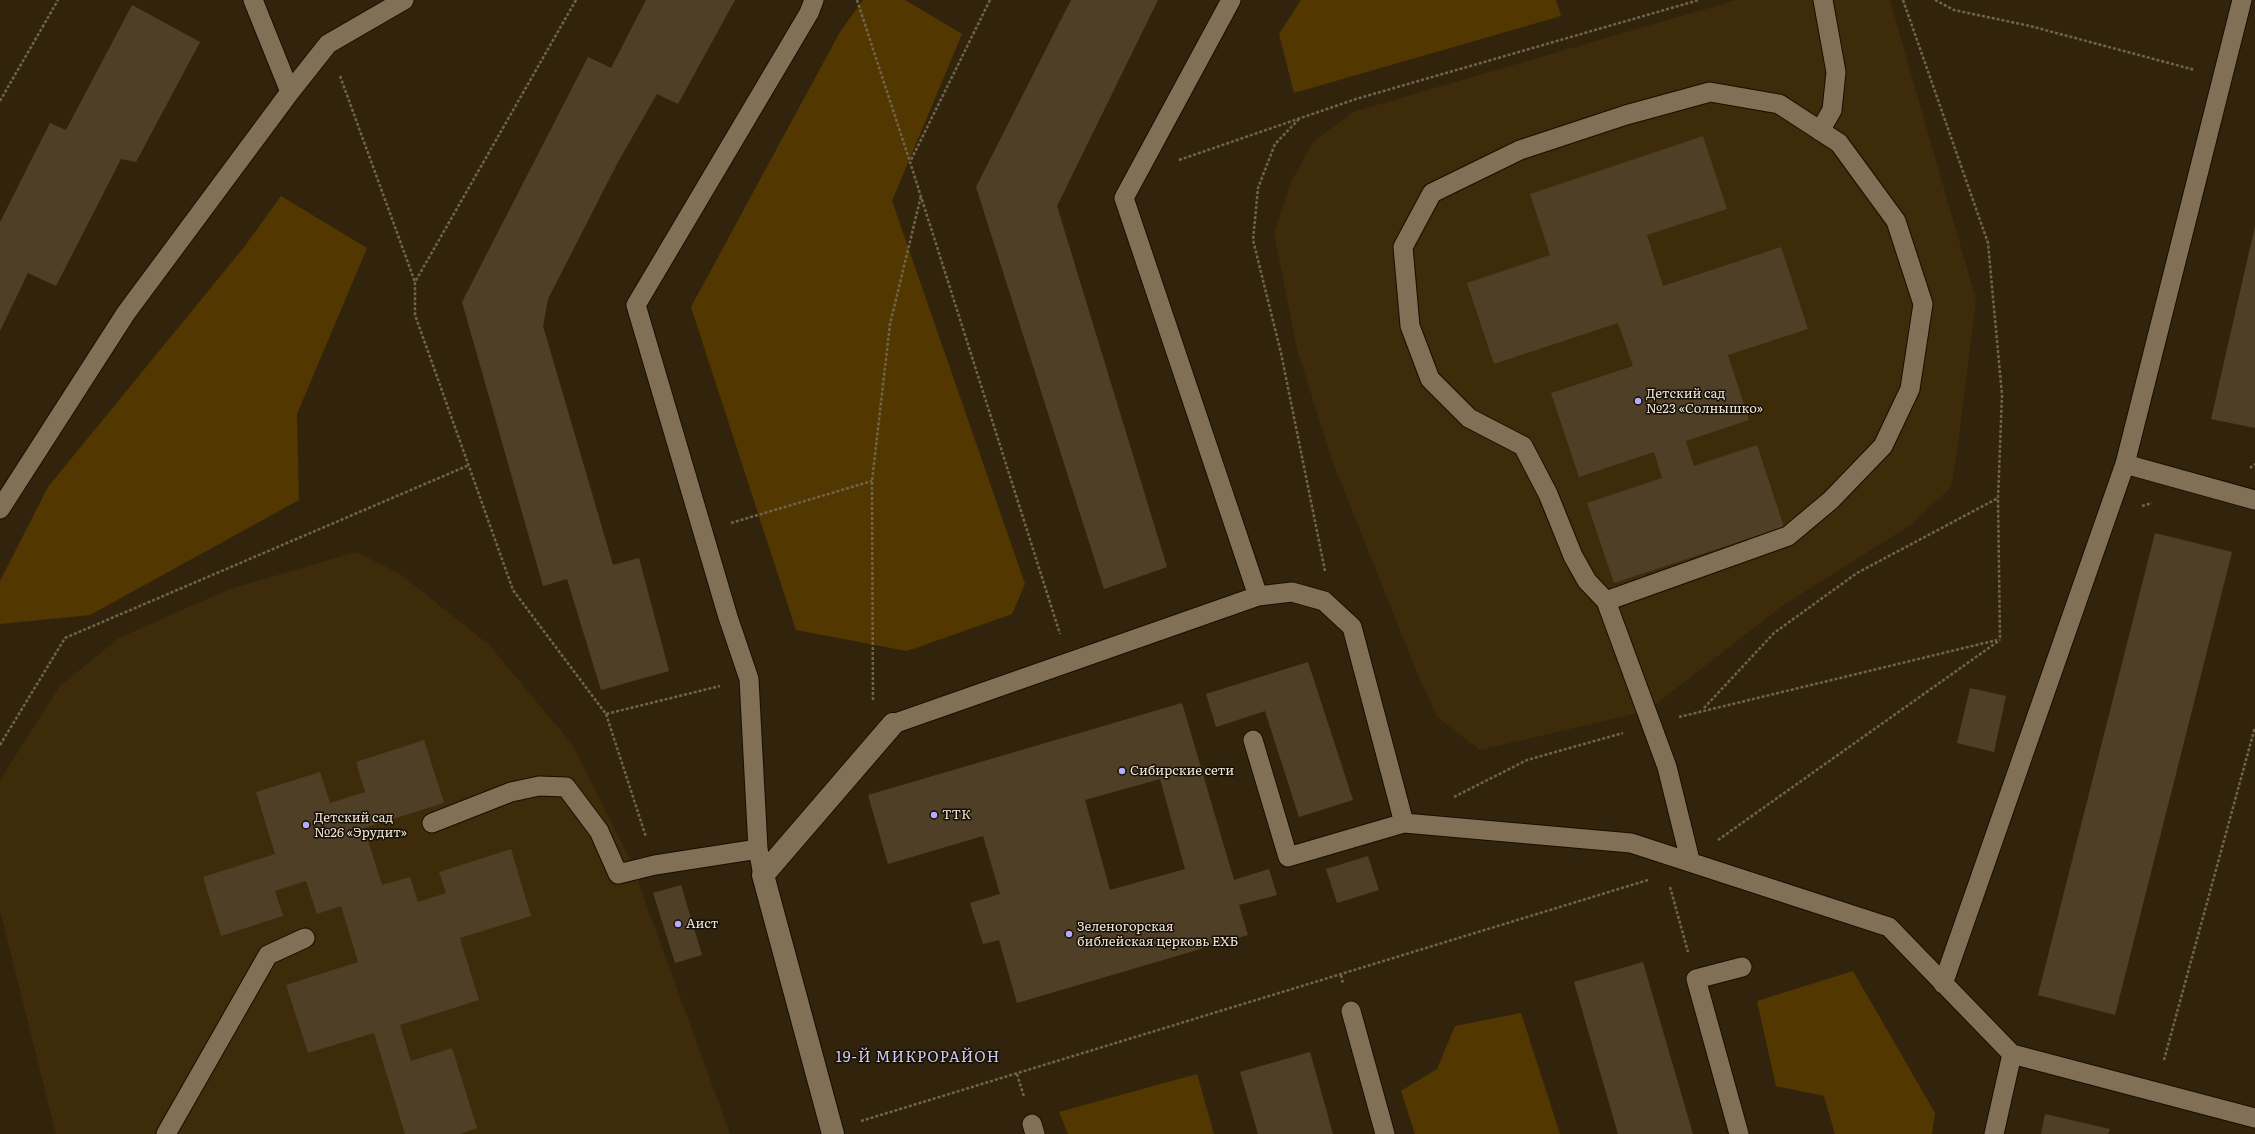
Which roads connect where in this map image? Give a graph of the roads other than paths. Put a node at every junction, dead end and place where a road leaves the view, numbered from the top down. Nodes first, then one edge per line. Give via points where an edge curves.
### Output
1 (253, 0) edge
2 (404, 0) edge
3 (814, 0) edge
4 (1231, 0) edge
5 (1823, 0) edge
6 (2242, 0) edge
7 (290, 92) junction
8 (1820, 131) junction
9 (2125, 464) junction
10 (2255, 500) edge
11 (0, 509) edge
12 (1258, 596) junction
13 (1606, 601) junction
14 (893, 724) joint
15 (1253, 740) dead end
16 (432, 823) dead end
17 (1404, 823) junction
18 (758, 849) junction
19 (1690, 860) junction
20 (763, 875) junction
21 (305, 938) dead end
22 (1742, 967) dead end
23 (1943, 984) junction
24 (1350, 1011) dead end
25 (2012, 1054) junction
26 (2255, 1118) edge
27 (833, 1132) edge
28 (166, 1134) edge
29 (1385, 1134) edge
30 (1739, 1134) edge
31 (1994, 1134) edge

1 - 7 lane
2 - 7 lane via 328,44
3 - 18 lane via 809,13 636,305 728,617 749,678
4 - 12 lane via 1124,198
5 - 8 lane via 1836,72 1832,110
6 - 9 lane
7 - 11 lane via 126,313
8 - 13 lane via 1839,143 1896,221 1923,304 1910,389 1883,446 1831,500 1788,536
8 - 13 lane via 1779,104 1710,92 1626,115 1520,150 1432,193 1403,247 1410,326 1430,379 1469,418 1523,446 1548,494 1573,556 1587,581
9 - 10 lane
9 - 23 lane
12 - 14 lane
12 - 17 lane via 1292,592 1324,601 1352,627
13 - 19 lane via 1667,767
14 - 20 street
15 - 17 lane via 1288,857
16 - 18 lane via 511,792 539,786 566,788 599,831 618,874 655,865
17 - 19 lane via 1631,842
18 - 20 lane
19 - 23 lane via 1889,927
20 - 27 street
21 - 28 lane via 268,955
22 - 30 lane via 1696,979
23 - 25 lane
24 - 29 lane
25 - 26 lane
25 - 31 lane

